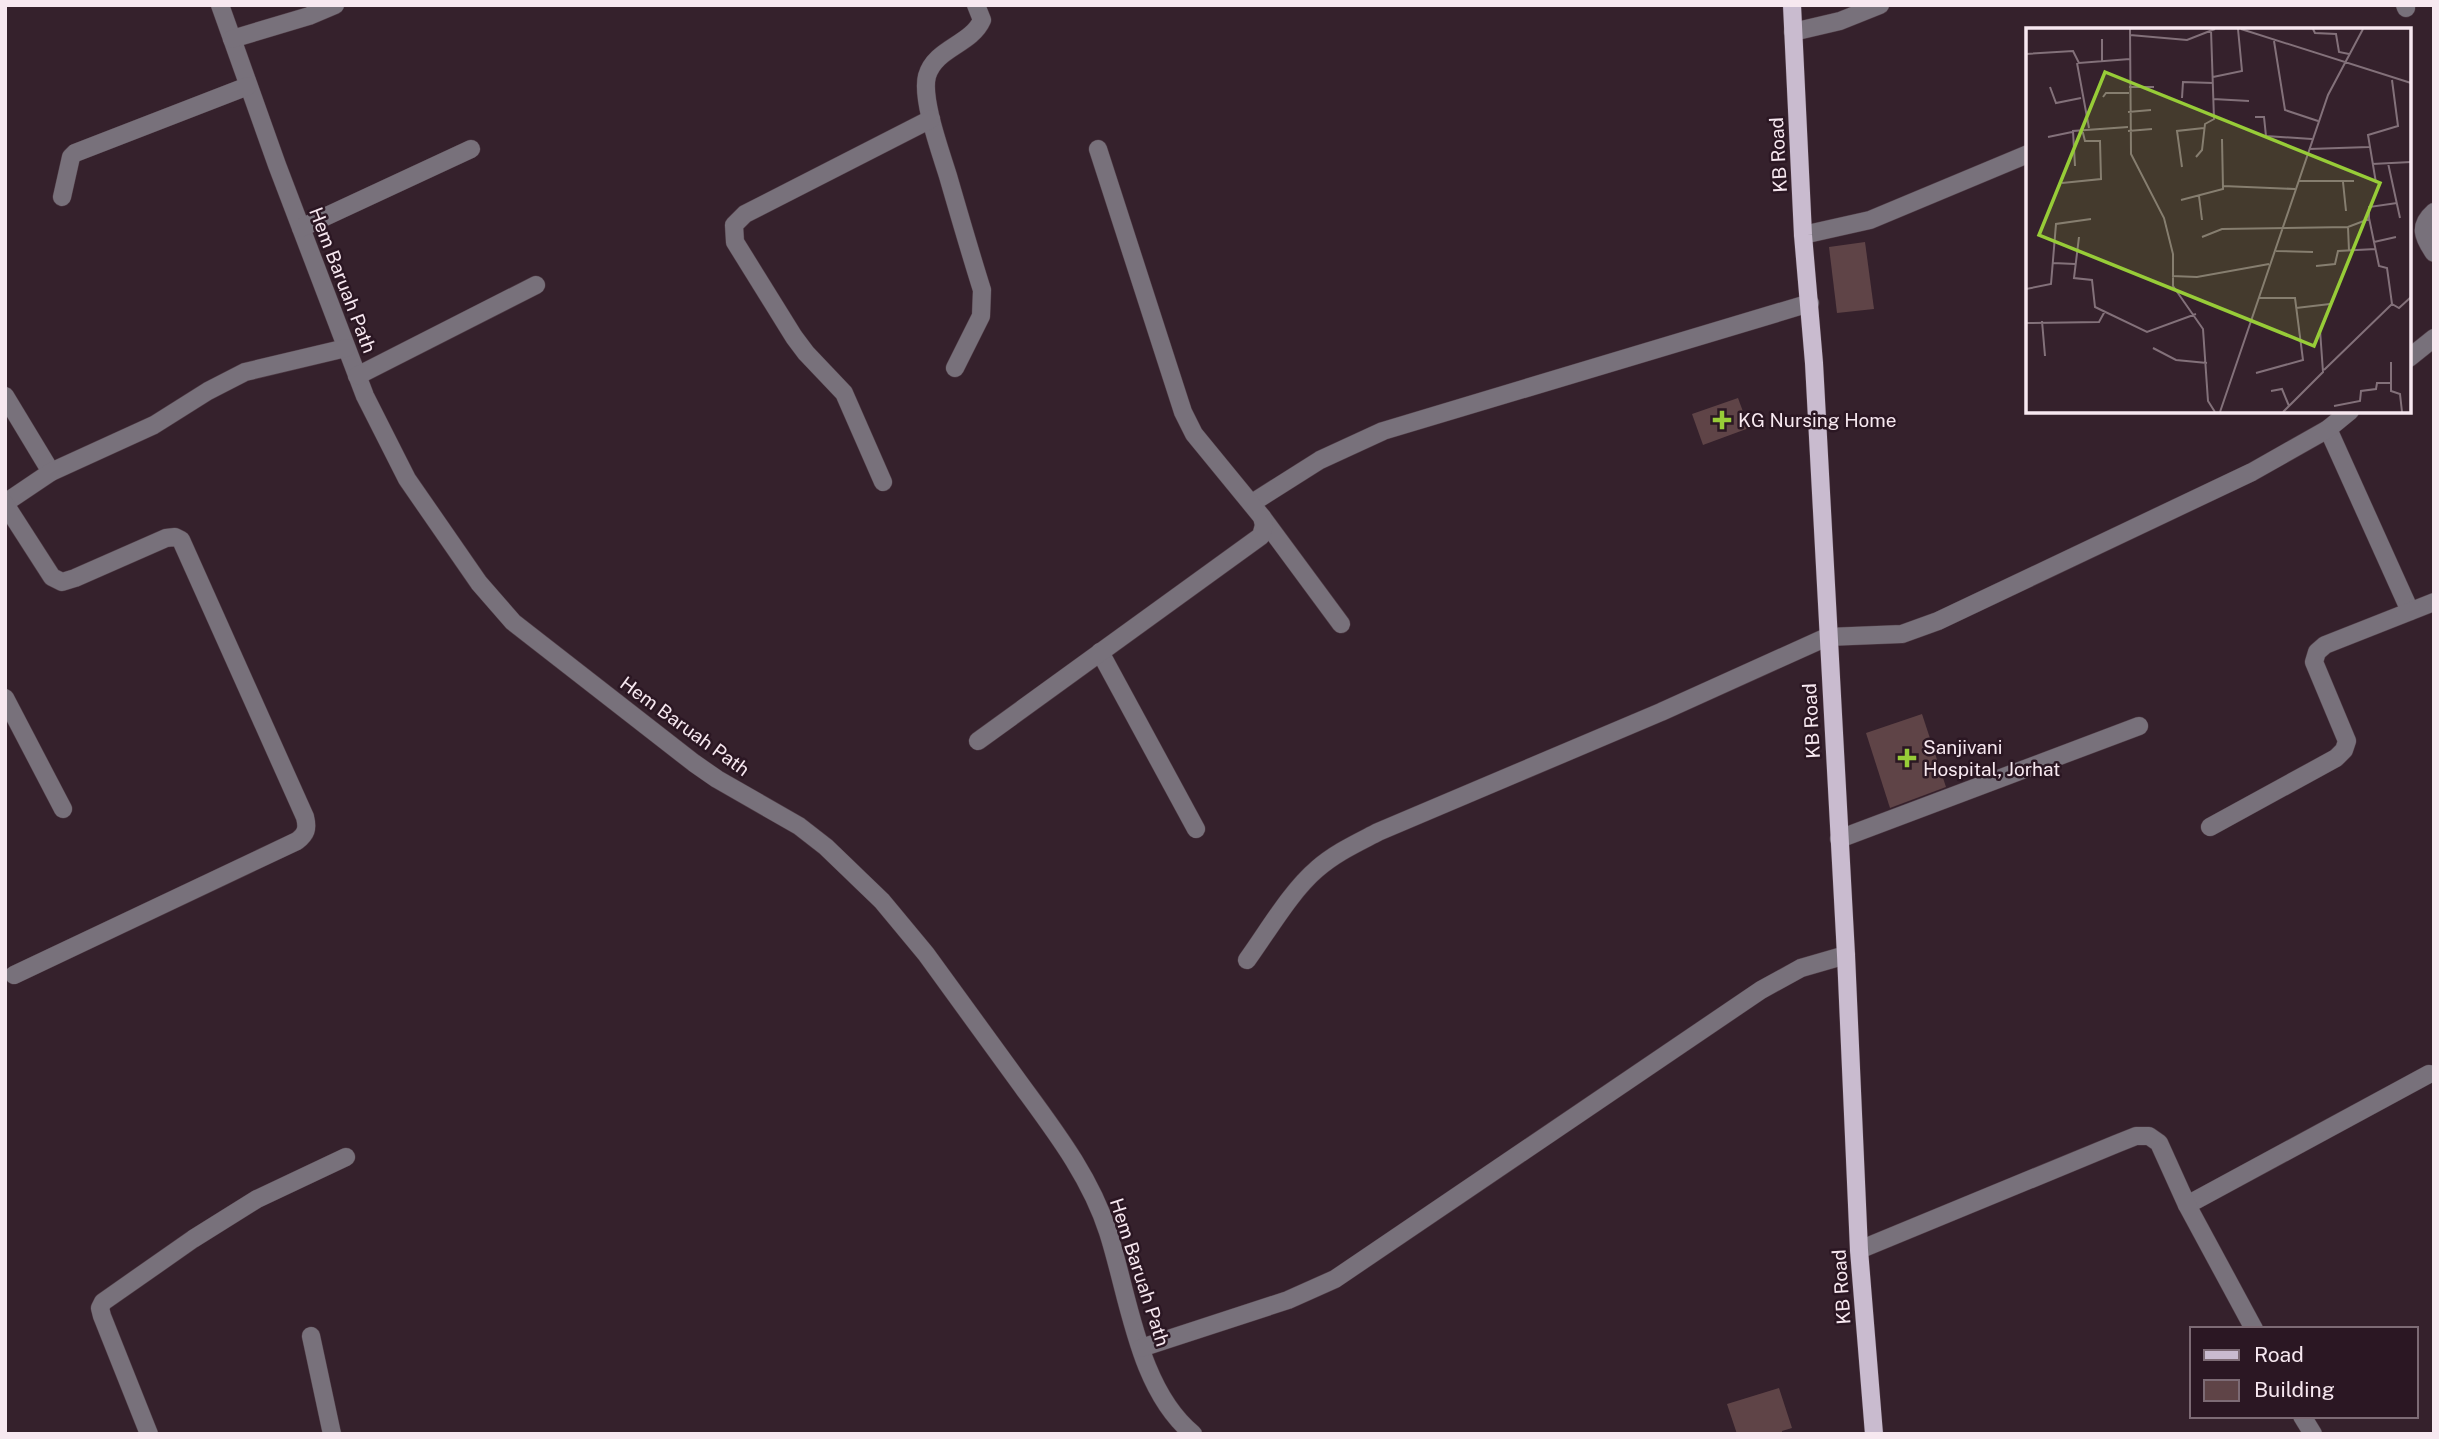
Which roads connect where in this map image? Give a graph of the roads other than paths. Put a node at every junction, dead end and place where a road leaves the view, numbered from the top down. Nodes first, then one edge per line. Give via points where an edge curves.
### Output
1 (219, 5) edge
2 (335, 5) edge
3 (976, 5) edge
4 (1792, 5) edge
5 (1880, 5) edge
6 (1793, 32) junction
7 (232, 39) junction
8 (248, 86) junction
9 (931, 119) junction
10 (471, 149) dead end
11 (1098, 149) dead end
12 (2026, 155) edge
13 (62, 197) dead end
14 (2434, 212) edge
15 (301, 228) junction
16 (1803, 235) junction
17 (2434, 253) edge
18 (536, 285) dead end
19 (1810, 303) junction
20 (2434, 338) edge
21 (346, 348) junction
22 (2411, 356) edge
23 (955, 368) dead end
24 (357, 376) junction
25 (5, 396) edge
26 (2348, 413) edge
27 (2328, 429) junction
28 (51, 472) junction
29 (883, 482) dead end
30 (5, 503) edge
31 (1257, 510) junction
32 (2434, 602) edge
33 (2410, 611) junction
34 (1341, 624) dead end
35 (1827, 637) junction
36 (1100, 652) junction
37 (5, 698) edge
38 (2139, 726) dead end
39 (978, 741) dead end
40 (63, 809) dead end
41 (2210, 827) dead end
42 (1196, 829) dead end
43 (1839, 839) junction
44 (1846, 955) junction
45 (1247, 960) dead end
46 (14, 975) dead end
47 (2429, 1074) dead end
48 (346, 1157) dead end
49 (2187, 1205) junction
50 (1859, 1250) junction
51 (2253, 1327) edge
52 (310, 1336) dead end
53 (1141, 1348) junction
54 (2303, 1418) edge
55 (149, 1434) edge
56 (332, 1434) edge
57 (1194, 1434) edge
58 (1874, 1434) edge
59 (2313, 1434) edge

1 - 7 street, Hem Baruah Path
2 - 7 street
3 - 9 street via 982,20 979,27 934,62 927,74
4 - 6 main road, KB Road
5 - 6 street
6 - 16 main road, KB Road
7 - 8 street, Hem Baruah Path
8 - 13 street via 75,153
8 - 15 street, Hem Baruah Path
9 - 23 street via 982,290 981,316
9 - 29 street via 745,214 734,225 738,248 794,337 844,393
10 - 15 street
11 - 31 street via 1183,412 1194,434
12 - 16 street via 1870,220
14 - 17 street via 2423,225 2423,233
15 - 21 street, Hem Baruah Path
16 - 19 main road, KB Road
18 - 24 street
19 - 31 street via 1382,431 1320,460
19 - 35 main road, KB Road
20 - 22 street
21 - 24 street, Hem Baruah Path
21 - 28 street via 246,372 154,425
24 - 53 street, Hem Baruah Path via 407,479 479,583 513,622 717,779 799,826 882,901 926,954 1082,1174 1101,1213
25 - 28 street
26 - 27 street
27 - 33 street
27 - 35 street via 2252,472 1920,629 1881,636
28 - 30 street
30 - 46 street via 52,577 62,582 166,538 181,540 307,826 297,841
31 - 34 street
31 - 36 street via 1264,525 1261,536
32 - 33 street
33 - 41 street via 2317,652 2314,662 2347,741 2344,750
35 - 43 main road, KB Road
35 - 45 street via 1345,849 1316,869
36 - 39 street
36 - 42 street
37 - 40 street
38 - 43 street
43 - 44 main road, KB Road
44 - 50 main road, KB Road
44 - 53 street via 1801,968 1761,990 1335,1279 1287,1300
47 - 49 street
48 - 55 street via 257,1199 103,1302 102,1316
49 - 50 street via 2159,1143 2150,1136 2136,1136
49 - 51 street
50 - 58 main road, KB Road
52 - 56 street
53 - 57 street, Hem Baruah Path via 1164,1402
54 - 59 street

